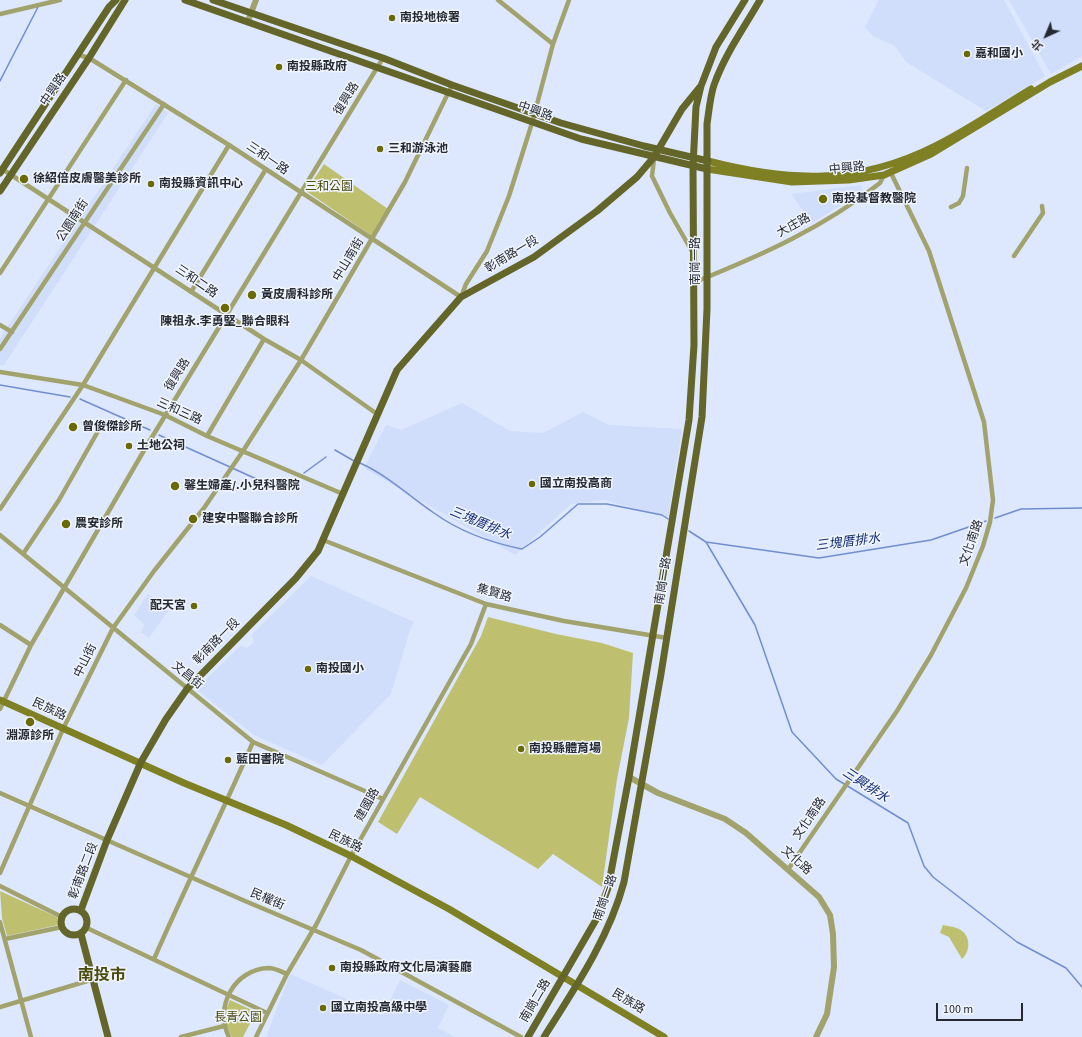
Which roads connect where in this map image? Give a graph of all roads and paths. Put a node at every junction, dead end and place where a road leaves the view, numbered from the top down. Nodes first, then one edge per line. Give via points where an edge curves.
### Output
1 (60, 0) edge
2 (116, 0) edge
3 (124, 0) edge
4 (188, 0) edge
5 (213, 0) edge
6 (256, 0) edge
7 (498, 0) edge
8 (569, 0) edge
9 (745, 0) edge
10 (760, 0) edge
11 (504, 2) edge
12 (0, 14) edge
13 (252, 14) junction
14 (248, 21) junction
15 (553, 44) junction
16 (79, 55) junction
17 (89, 58) junction
18 (383, 58) junction
19 (1082, 61) edge
20 (1082, 66) edge
21 (378, 68) junction
22 (126, 80) junction
23 (452, 85) junction
24 (700, 86) junction
25 (449, 93) junction
26 (53, 94) junction
27 (61, 99) junction
28 (164, 104) junction
29 (534, 114) junction
30 (532, 123) junction
31 (228, 145) junction
32 (658, 150) junction
33 (654, 157) junction
34 (708, 161) junction
35 (694, 162) junction
36 (968, 168) dead end
37 (707, 169) junction
38 (266, 170) junction
39 (1, 171) edge
40 (888, 171) junction
41 (11, 175) junction
42 (0, 191) edge
43 (300, 193) junction
44 (47, 198) junction
45 (1042, 206) dead end
46 (950, 207) dead end
47 (84, 223) junction
48 (372, 240) junction
49 (695, 254) junction
50 (1014, 256) dead end
51 (154, 267) junction
52 (0, 273) edge
53 (707, 277) junction
54 (695, 282) junction
55 (191, 292) junction
56 (461, 297) junction
57 (227, 315) junction
58 (0, 325) edge
59 (12, 332) junction
60 (264, 339) junction
61 (0, 349) edge
62 (300, 360) junction
63 (0, 372) edge
64 (83, 386) junction
65 (377, 414) junction
66 (165, 415) junction
67 (97, 433) dead end
68 (206, 436) junction
69 (243, 451) junction
70 (224, 478) joint
71 (343, 494) junction
72 (0, 509) edge
73 (0, 536) edge
74 (323, 540) junction
75 (23, 554) junction
76 (63, 588) junction
77 (486, 604) junction
78 (0, 625) edge
79 (113, 628) junction
80 (653, 635) junction
81 (668, 638) junction
82 (31, 645) junction
83 (187, 689) junction
84 (2, 700) edge
85 (0, 709) edge
86 (63, 729) junction
87 (253, 742) junction
88 (141, 762) junction
89 (629, 777) junction
90 (643, 783) junction
91 (0, 793) edge
92 (383, 799) junction
93 (228, 801) junction
94 (30, 805) junction
95 (108, 840) junction
96 (351, 856) junction
97 (789, 868) junction
98 (0, 873) edge
99 (190, 876) junction
100 (0, 886) edge
101 (81, 910) junction
102 (62, 917) junction
103 (0, 922) edge
104 (62, 927) junction
105 (87, 928) junction
106 (313, 930) junction
107 (81, 934) junction
108 (5, 938) junction
109 (154, 960) junction
110 (287, 974) junction
111 (563, 976) junction
112 (94, 979) junction
113 (576, 984) junction
114 (229, 995) junction
115 (20, 1000) junction
116 (0, 1006) edge
117 (267, 1013) junction
118 (224, 1026) junction
119 (31, 1037) edge
120 (108, 1037) edge
121 (181, 1037) edge
122 (229, 1037) edge
123 (256, 1037) edge
124 (521, 1037) edge
125 (528, 1037) edge
126 (544, 1037) edge
127 (664, 1037) edge
128 (816, 1037) edge

1 - 12 street
2 - 16 main road, 中興路
3 - 17 main road, 中興路
4 - 14 main road, 中興路
5 - 13 main road, 中興路
6 - 13 street
7 - 11 street
8 - 15 street
9 - 24 main road, 彰南路一段 via 716,47
10 - 34 main road via 731,48 714,86 707,124
11 - 15 street
13 - 14 street
13 - 18 main road, 中興路
14 - 21 main road, 中興路
15 - 29 street
16 - 17 street, 三和一路
16 - 26 main road, 中興路
17 - 22 street, 三和一路
17 - 27 main road, 中興路
18 - 21 street, 復興路
18 - 23 main road, 中興路
19 - 40 main road, 大庄路
20 - 40 main road, 大庄路 via 1050,82 931,154
21 - 25 main road, 中興路
21 - 43 street, 復興路
22 - 28 street, 三和一路
22 - 44 street
23 - 25 street, 中山南街
23 - 29 main road, 中興路
24 - 32 main road, 彰南路一段 via 682,109
24 - 35 main road, 彰南路一段 via 695,119
25 - 30 main road, 中興路
25 - 48 street, 中山南街 via 405,182
26 - 27 main road
26 - 39 main road, 中興路
27 - 41 main road, 中興路
28 - 31 street, 三和一路
28 - 47 street, 公園南街
29 - 30 street
29 - 32 main road, 中興路
30 - 33 main road, 中興路 via 581,139
30 - 56 street via 509,196 487,251 466,284
31 - 38 street, 三和一路
31 - 51 street
32 - 33 main road, 彰南路一段
32 - 35 main road, 中興路
33 - 35 main road, 中興路
33 - 49 street via 652,176 670,213
33 - 56 main road, 彰南路一段 via 637,177 591,216 528,260
34 - 35 main road, 中興路
34 - 37 main road
34 - 40 main road, 中興路 via 794,177 822,177 877,169
35 - 37 main road, 中興路
35 - 49 main road, 南崗一路
36 - 46 street via 963,196 959,203
37 - 40 main road, 中興路 via 792,182 849,180
37 - 53 main road, 南崗一路
38 - 43 street, 三和一路
38 - 55 street
39 - 41 street, 三和二路
40 - 53 street, 大庄路 via 880,183 829,219 777,248
40 - 97 street, 文化南路 via 915,220 934,265 984,422 993,500 990,522 966,588 931,655 897,711
41 - 42 main road, 中興路
41 - 44 street, 三和二路
43 - 48 street, 三和一路
43 - 57 street, 復興路
44 - 47 street, 三和二路
44 - 52 street
45 - 50 street via 1043,213
47 - 51 street, 三和二路
47 - 59 street, 公園南街
48 - 56 street, 三和一路
48 - 62 street, 中山南街
49 - 54 main road, 南崗一路
51 - 55 street, 三和二路
51 - 64 street
53 - 54 street, 大庄路
53 - 81 main road, 南崗一路 via 702,417
54 - 80 main road, 南崗一路 via 689,420
55 - 57 street, 三和二路
56 - 65 main road, 彰南路一段 via 397,370
57 - 60 street, 三和二路
57 - 66 street, 復興路
58 - 59 street
59 - 61 street, 公園南街
60 - 62 street, 三和二路
60 - 68 street
62 - 65 street, 三和二路
62 - 69 street, 中山南街
63 - 64 street, 三和三路
64 - 66 street, 三和三路
64 - 72 street
65 - 71 main road, 彰南路一段
66 - 68 street, 三和三路
66 - 76 street, 復興路
67 - 75 street via 59,500
68 - 69 street, 三和三路
69 - 70 street, 中山南街
69 - 71 street, 三和三路
70 - 79 street, 中山街
71 - 74 main road, 彰南路一段
73 - 75 street, 文昌街
74 - 77 street, 集賢路
74 - 83 main road, 彰南路一段 via 296,578
75 - 76 street, 文昌街
76 - 79 street, 文昌街
76 - 82 street, 復興路
77 - 80 street, 集賢路 via 572,622
77 - 92 street, 建國路 via 471,644
78 - 82 street
79 - 83 street, 文昌街
79 - 86 street, 中山街
80 - 81 street, 集賢路
80 - 89 main road, 南崗一路
81 - 90 main road, 南崗一路
82 - 84 street, 復興路
83 - 87 street, 文昌街
83 - 88 main road, 彰南路一段
84 - 85 street, 復興路
84 - 86 main road, 民族路
86 - 88 main road, 民族路
86 - 94 street, 中山街
87 - 92 street, 文昌街
87 - 93 street
88 - 93 main road, 民族路
88 - 95 main road, 彰南路一段
89 - 90 street, 文化路
89 - 111 main road, 南崗一路 via 608,888 596,918
90 - 97 street, 文化路 via 658,793 725,819
90 - 113 main road, 南崗一路 via 618,905
91 - 94 street, 民權街
92 - 96 street, 建國路
93 - 96 main road, 民族路
93 - 99 street
94 - 95 street, 民權街
94 - 98 street, 中山街
95 - 99 street, 民權街
95 - 101 main road, 彰南路二段
96 - 106 street, 建國路
96 - 111 main road, 民族路 via 437,902
97 - 128 street, 文化路 via 820,897 831,921 834,974 827,1014
99 - 106 street, 民權街
99 - 109 street
100 - 102 street
101 - 102 main road, 彰南路二段 via 70,909
101 - 105 main road, 彰南路二段 via 88,919
102 - 104 main road
103 - 108 street
104 - 107 main road via 72,936
104 - 108 street
105 - 107 main road
105 - 109 street
106 - 110 street, 建國路
106 - 124 street, 民權街 via 361,950
107 - 112 main road
108 - 115 street
109 - 114 street
110 - 114 street via 271,968 254,971 238,981
110 - 117 street, 建國路
111 - 113 main road, 民族路
111 - 125 main road, 南崗二路
112 - 115 street
112 - 120 main road
113 - 126 main road, 南崗二路
113 - 127 main road, 民族路
114 - 117 street
114 - 118 street via 222,1016
115 - 116 street
115 - 119 street
117 - 123 street, 建國路
118 - 121 street
118 - 122 street

